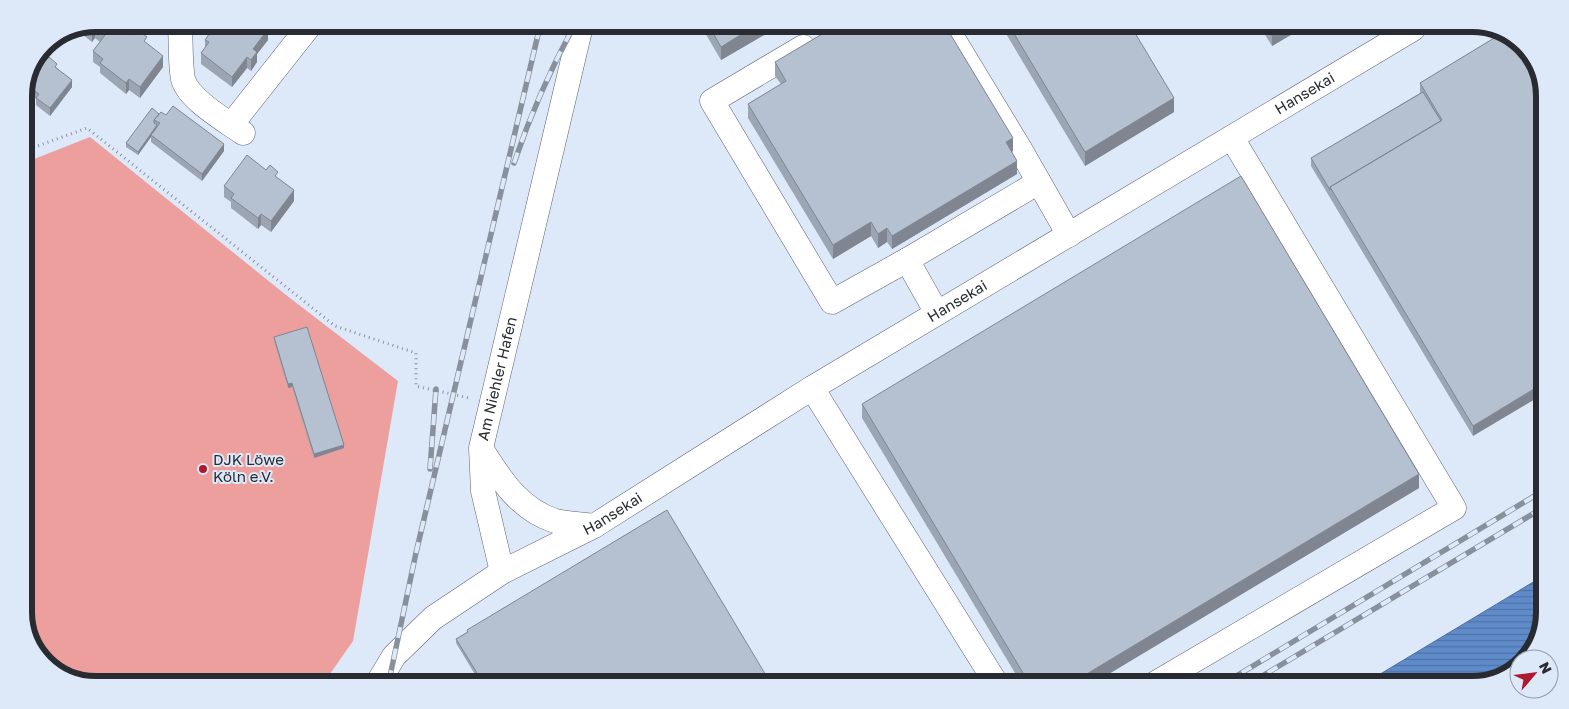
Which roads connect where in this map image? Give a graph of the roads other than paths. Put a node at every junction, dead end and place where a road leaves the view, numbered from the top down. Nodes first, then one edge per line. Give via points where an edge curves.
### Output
1 (180, 32) edge
2 (305, 32) edge
3 (580, 32) edge
4 (949, 32) edge
5 (1408, 32) edge
6 (820, 37) edge
7 (1232, 138) junction
8 (1039, 182) junction
9 (1069, 234) junction
10 (907, 260) junction
11 (937, 313) junction
12 (812, 388) junction
13 (481, 448) junction
14 (594, 526) junction
15 (502, 572) junction
16 (382, 676) edge
17 (992, 676) edge
18 (1168, 676) edge

1 - 2 street via 183,79 188,89 237,129
3 - 13 street, Am Niehler Hafen
4 - 8 street
5 - 7 street, Hansekai
6 - 10 street via 712,101 832,302
7 - 9 street, Hansekai
7 - 18 street via 1454,508
8 - 9 street
8 - 10 street
9 - 11 street, Hansekai
10 - 11 street
11 - 12 street, Hansekai
12 - 14 street, Hansekai
12 - 17 street
13 - 14 street via 503,482 527,507 556,521
13 - 15 street, Am Niehler Hafen via 483,491
14 - 15 street, Hansekai
15 - 16 street via 433,618 394,656

